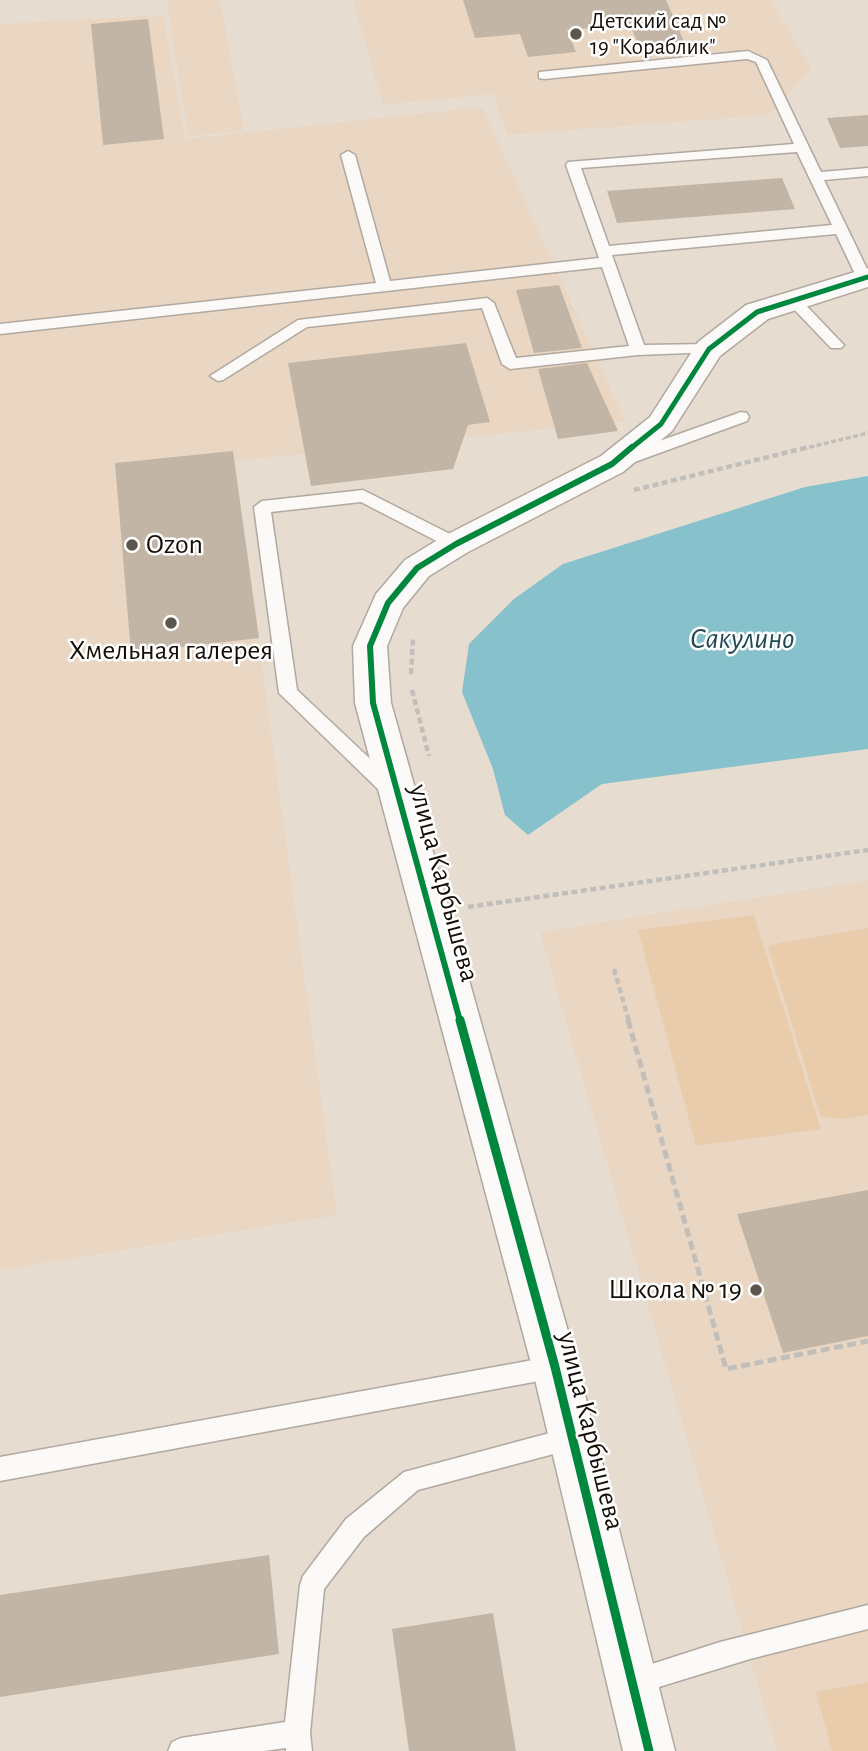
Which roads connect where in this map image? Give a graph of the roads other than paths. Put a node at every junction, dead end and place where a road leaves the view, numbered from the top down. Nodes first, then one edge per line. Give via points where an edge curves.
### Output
1 (544, 75) dead end
2 (804, 147) junction
3 (348, 155) dead end
4 (868, 172) edge
5 (818, 176) junction
6 (840, 229) junction
7 (605, 256) junction
8 (866, 277) edge
9 (384, 287) junction
10 (793, 300) junction
11 (0, 329) edge
12 (836, 345) dead end
13 (709, 349) junction
14 (638, 350) junction
15 (218, 376) dead end
16 (741, 417) dead end
17 (622, 477) junction
18 (456, 544) junction
19 (398, 797) junction
20 (555, 1367) junction
21 (572, 1439) junction
22 (0, 1469) edge
23 (868, 1617) edge
24 (632, 1682) junction
25 (298, 1742) edge
26 (181, 1751) edge
27 (649, 1751) edge

1 - 2 lane via 748,55 761,60
2 - 5 lane
2 - 7 lane via 573,165
3 - 9 lane
4 - 5 lane
5 - 6 lane
6 - 7 lane
6 - 8 lane
7 - 9 lane
7 - 14 lane
8 - 10 street, улица Карбышева
9 - 11 lane
10 - 12 lane
10 - 13 street, улица Карбышева via 757,312
13 - 14 lane
13 - 17 street, улица Карбышева
14 - 15 lane via 510,364 487,303 303,323
16 - 17 lane
17 - 18 street, улица Карбышева
18 - 19 street, улица Карбышева via 417,568 387,603 370,646 373,703
18 - 19 lane via 363,496 262,507 288,693
19 - 20 street, улица Карбышева
20 - 21 street, улица Карбышева
20 - 22 lane
21 - 24 street, улица Карбышева
21 - 25 lane via 412,1480 355,1528 312,1585
23 - 24 lane
24 - 27 street, улица Карбышева
25 - 26 lane

